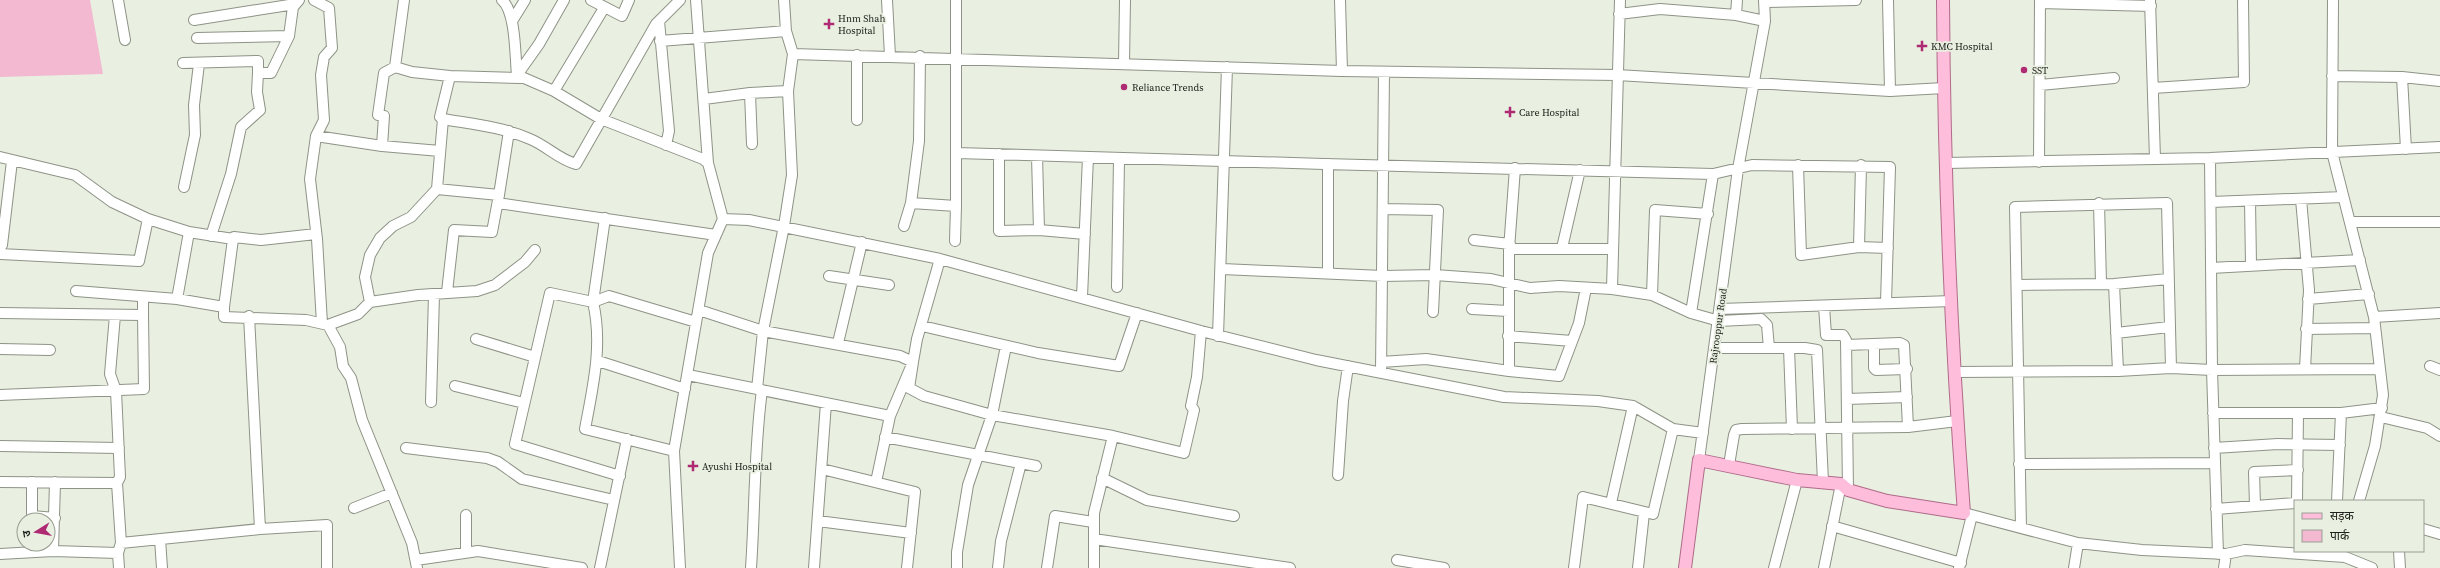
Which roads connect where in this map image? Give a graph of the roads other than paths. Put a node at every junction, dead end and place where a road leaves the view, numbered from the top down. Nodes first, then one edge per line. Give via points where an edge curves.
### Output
1 (118, 0) edge
2 (314, 0) edge
3 (404, 0) edge
4 (502, 0) edge
5 (525, 0) edge
6 (564, 0) edge
7 (591, 0) edge
8 (629, 0) edge
9 (680, 0) edge
10 (696, 0) edge
11 (784, 0) edge
12 (887, 0) edge
13 (956, 0) edge
14 (1124, 0) edge
15 (1340, 0) edge
16 (1620, 0) edge
17 (1737, 0) edge
18 (1856, 0) edge
19 (1888, 0) edge
20 (1943, 0) edge
21 (2243, 0) edge
22 (2333, 0) edge
23 (1764, 1) edge
24 (2040, 1) edge
25 (297, 2) edge
26 (2150, 3) edge
27 (1660, 5) edge
28 (604, 8) junction
29 (1619, 14) junction
30 (1736, 15) junction
31 (194, 20) dead end
32 (512, 21) junction
33 (659, 21) junction
34 (1765, 21) junction
35 (786, 31) junction
36 (289, 36) junction
37 (197, 38) dead end
38 (699, 39) junction
39 (125, 40) dead end
40 (660, 41) junction
41 (793, 54) junction
42 (857, 55) junction
43 (890, 56) junction
44 (920, 56) junction
45 (954, 57) junction
46 (183, 63) dead end
47 (1124, 63) junction
48 (199, 64) junction
49 (394, 67) junction
50 (1227, 67) junction
51 (1342, 71) junction
52 (1384, 72) junction
53 (258, 73) junction
54 (1618, 75) junction
55 (450, 76) junction
56 (519, 76) junction
57 (2332, 76) junction
58 (2402, 77) junction
59 (2114, 78) dead end
60 (2440, 81) edge
61 (1755, 84) junction
62 (2040, 85) junction
63 (1944, 88) junction
64 (2153, 88) junction
65 (788, 91) junction
66 (1890, 91) junction
67 (554, 92) junction
68 (750, 93) junction
69 (704, 99) junction
70 (443, 119) junction
71 (601, 119) junction
72 (857, 120) dead end
73 (509, 131) junction
74 (316, 136) junction
75 (752, 144) dead end
76 (666, 145) junction
77 (382, 146) junction
78 (2440, 148) edge
79 (2406, 149) junction
80 (440, 151) junction
81 (2332, 152) junction
82 (956, 153) junction
83 (999, 154) junction
84 (1037, 156) junction
85 (1088, 157) junction
86 (0, 158) edge
87 (1119, 158) junction
88 (2210, 158) junction
89 (2154, 159) junction
90 (12, 161) junction
91 (1225, 162) junction
92 (2039, 162) junction
93 (708, 163) junction
94 (1946, 163) junction
95 (1328, 164) junction
96 (1384, 164) junction
97 (1798, 165) junction
98 (1861, 165) junction
99 (1515, 168) junction
100 (1580, 170) junction
101 (1738, 170) junction
102 (1615, 171) junction
103 (1713, 174) junction
104 (184, 187) dead end
105 (437, 189) junction
106 (2343, 197) junction
107 (499, 199) junction
108 (2301, 199) junction
109 (2250, 201) junction
110 (2211, 202) junction
111 (911, 203) junction
112 (2099, 204) junction
113 (956, 206) junction
114 (1383, 209) junction
115 (1708, 214) junction
116 (605, 218) junction
117 (148, 219) junction
118 (723, 219) junction
119 (2351, 222) junction
120 (2440, 222) edge
121 (784, 226) junction
122 (904, 226) dead end
123 (1039, 230) junction
124 (189, 232) junction
125 (316, 234) junction
126 (716, 234) junction
127 (1084, 234) junction
128 (211, 236) junction
129 (233, 239) junction
130 (1474, 240) dead end
131 (955, 241) dead end
132 (862, 242) junction
133 (1510, 246) junction
134 (1859, 247) junction
135 (0, 248) edge
136 (1562, 248) junction
137 (1888, 248) junction
138 (1611, 249) junction
139 (535, 250) dead end
140 (0, 254) edge
141 (940, 259) junction
142 (2360, 260) junction
143 (2307, 264) junction
144 (2252, 265) junction
145 (2211, 268) junction
146 (1222, 269) junction
147 (1328, 272) junction
148 (1435, 275) junction
149 (829, 276) dead end
150 (1383, 276) junction
151 (2168, 279) junction
152 (853, 280) junction
153 (1509, 283) junction
154 (2101, 283) junction
155 (2114, 284) junction
156 (889, 285) dead end
157 (2017, 285) junction
158 (1117, 287) dead end
159 (1586, 288) junction
160 (1612, 289) junction
161 (76, 291) dead end
162 (447, 292) junction
163 (2369, 294) junction
164 (434, 295) junction
165 (1652, 295) junction
166 (1082, 297) junction
167 (143, 298) junction
168 (177, 299) junction
169 (2308, 299) junction
170 (1952, 301) junction
171 (370, 302) junction
172 (592, 302) junction
173 (1886, 304) junction
174 (1824, 306) junction
175 (224, 307) junction
176 (1472, 309) dead end
177 (1720, 309) junction
178 (698, 310) junction
179 (1508, 311) junction
180 (1433, 312) dead end
181 (0, 313) edge
182 (1137, 313) junction
183 (1691, 313) junction
184 (2440, 313) edge
185 (115, 315) junction
186 (143, 315) junction
187 (249, 316) junction
188 (2374, 317) junction
189 (1719, 321) junction
190 (696, 322) junction
191 (325, 324) junction
192 (922, 326) junction
193 (2169, 327) junction
194 (2375, 328) junction
195 (2306, 330) junction
196 (763, 331) junction
197 (1201, 331) junction
198 (2116, 332) junction
199 (1218, 336) junction
200 (1508, 336) junction
201 (476, 339) dead end
202 (1572, 341) junction
203 (838, 343) junction
204 (1874, 344) junction
205 (1846, 345) junction
206 (1006, 346) junction
207 (1715, 348) junction
208 (1769, 348) junction
209 (1789, 348) junction
210 (0, 349) edge
211 (50, 350) dead end
212 (535, 357) junction
213 (598, 361) junction
214 (913, 362) junction
215 (1381, 362) junction
216 (1348, 366) junction
217 (2430, 366) dead end
218 (2171, 368) junction
219 (1907, 369) junction
220 (2305, 369) junction
221 (2380, 369) junction
222 (2212, 370) junction
223 (2440, 370) edge
224 (1509, 371) junction
225 (2118, 371) junction
226 (1955, 372) junction
227 (2017, 372) junction
228 (1381, 373) junction
229 (688, 375) junction
230 (455, 386) dead end
231 (686, 389) junction
232 (760, 390) junction
233 (116, 391) junction
234 (0, 395) edge
235 (1907, 397) junction
236 (1847, 399) junction
237 (431, 402) dead end
238 (524, 403) junction
239 (826, 403) junction
240 (1633, 406) junction
241 (2381, 412) junction
242 (2213, 413) junction
243 (2298, 413) junction
244 (2341, 413) junction
245 (992, 415) junction
246 (890, 416) junction
247 (1957, 421) junction
248 (1908, 427) junction
249 (1847, 428) junction
250 (1673, 429) junction
251 (1792, 429) junction
252 (1821, 429) junction
253 (1703, 433) junction
254 (1113, 436) junction
255 (2440, 436) edge
256 (885, 437) junction
257 (627, 439) junction
258 (2298, 445) junction
259 (2340, 445) junction
260 (0, 446) edge
261 (119, 448) junction
262 (406, 448) dead end
263 (2214, 448) junction
264 (674, 451) junction
265 (978, 457) junction
266 (1699, 460) junction
267 (1021, 463) junction
268 (2215, 463) junction
269 (2019, 464) junction
270 (1728, 465) junction
271 (1036, 466) dead end
272 (822, 469) junction
273 (2298, 470) junction
274 (1338, 475) dead end
275 (620, 476) junction
276 (1102, 478) junction
277 (1796, 480) junction
278 (0, 482) edge
279 (32, 482) junction
280 (56, 482) junction
281 (876, 482) junction
282 (1823, 482) junction
283 (117, 483) junction
284 (1844, 487) junction
285 (392, 493) junction
286 (614, 500) junction
287 (2297, 500) edge
288 (2337, 500) edge
289 (2359, 500) edge
290 (1611, 503) junction
291 (2294, 503) edge
292 (2255, 506) junction
293 (354, 508) dead end
294 (2216, 509) junction
295 (32, 512) edge
296 (55, 512) edge
297 (1644, 512) junction
298 (1968, 514) junction
299 (466, 515) dead end
300 (1234, 516) dead end
301 (818, 521) junction
302 (1093, 522) junction
303 (1832, 526) junction
304 (2021, 528) junction
305 (260, 529) junction
306 (2424, 529) edge
307 (911, 533) junction
308 (2440, 534) edge
309 (160, 539) junction
310 (1094, 539) junction
311 (2078, 543) junction
312 (120, 548) junction
313 (56, 551) edge
314 (35, 552) edge
315 (2294, 552) edge
316 (2308, 552) edge
317 (2399, 552) edge
318 (466, 553) junction
319 (2340, 553) edge
320 (0, 554) edge
321 (2222, 554) junction
322 (1397, 560) dead end
323 (417, 564) edge
324 (1960, 566) edge
325 (119, 568) edge
326 (162, 568) edge
327 (327, 568) edge
328 (582, 568) edge
329 (600, 568) edge
330 (680, 568) edge
331 (751, 568) edge
332 (814, 568) edge
333 (907, 568) edge
334 (957, 568) edge
335 (998, 568) edge
336 (1047, 568) edge
337 (1094, 568) edge
338 (1290, 568) edge
339 (1444, 568) edge
340 (1574, 568) edge
341 (1638, 568) edge
342 (1685, 568) edge
343 (1774, 568) edge
344 (1824, 568) edge
345 (2074, 568) edge
346 (2224, 568) edge
347 (2372, 568) edge
348 (2400, 568) edge

1 - 39 street
2 - 74 street via 329,8 332,48 324,57 321,75 324,120
3 - 49 street
4 - 32 street
5 - 32 street
6 - 56 street
7 - 28 street
8 - 28 street via 622,16
9 - 33 street
10 - 38 street
11 - 35 street
12 - 43 street
13 - 45 street
14 - 47 street
15 - 51 street
16 - 29 street
17 - 30 street
18 - 23 street
19 - 66 street
20 - 63 main road
21 - 64 street via 2244,82
22 - 57 street
23 - 34 street, Rajrooppur Road
24 - 26 street
24 - 62 street
25 - 31 street
25 - 36 street via 293,7
26 - 64 street
27 - 29 street
27 - 30 street
28 - 67 street
29 - 54 street
30 - 34 street
32 - 56 street
33 - 40 street
33 - 71 street
34 - 61 street, Rajrooppur Road
35 - 38 street
35 - 41 street
36 - 37 street
36 - 53 street via 271,73
38 - 40 street
38 - 69 street
40 - 76 street via 669,131
41 - 42 street
41 - 65 street
42 - 43 street
42 - 72 street
43 - 44 street
44 - 45 street
44 - 111 street via 919,141
45 - 47 street
45 - 82 street
46 - 48 street
47 - 50 street
48 - 53 street via 258,61
48 - 104 street via 194,105 195,135
49 - 55 street via 412,72
49 - 77 street via 384,73 378,115 384,116
50 - 51 street
50 - 91 street
51 - 52 street
52 - 54 street
52 - 96 street
53 - 128 street via 257,92 260,110 241,127 231,174
54 - 61 street
54 - 102 street
55 - 56 street
55 - 70 street via 440,117
56 - 67 street
57 - 58 street
57 - 81 street
58 - 60 street
58 - 79 street
59 - 62 street
61 - 66 street
61 - 101 street, Rajrooppur Road
62 - 92 street
63 - 66 street
63 - 94 main road
64 - 89 street
65 - 68 street
65 - 121 street via 792,175
67 - 71 street
68 - 69 street
68 - 75 street
69 - 93 street
70 - 73 street
70 - 80 street
71 - 73 street via 576,164 564,161 532,139
71 - 76 street
73 - 107 street
74 - 77 street
74 - 125 street via 310,180
76 - 93 street
77 - 80 street
78 - 79 street
79 - 81 street
80 - 105 street
81 - 88 street
81 - 106 street
82 - 83 street
82 - 113 street
83 - 84 street
83 - 123 street via 999,231
84 - 85 street
84 - 123 street
85 - 87 street
85 - 127 street
86 - 90 street
87 - 91 street
87 - 158 street
88 - 89 street
88 - 110 street
89 - 92 street
90 - 117 street via 75,175 112,202
90 - 135 street
91 - 95 street
91 - 146 street
92 - 94 street
93 - 118 street
94 - 170 main road
95 - 96 street
95 - 147 street
96 - 99 street
96 - 114 street
97 - 98 street
97 - 101 street via 1752,165
97 - 134 street via 1801,255
98 - 134 street
98 - 137 street via 1890,167
99 - 100 street
99 - 133 street
100 - 102 street
100 - 136 street
101 - 103 street
101 - 177 street, Rajrooppur Road
102 - 103 street
102 - 138 street
103 - 115 street
105 - 107 street
105 - 171 street via 411,217 393,226 380,238 370,254 365,277
106 - 108 street
106 - 119 street
107 - 116 street
107 - 162 street via 492,232 454,230
108 - 109 street
108 - 143 street
109 - 110 street
109 - 144 street
110 - 145 street
111 - 113 street
111 - 122 street
112 - 151 street via 2167,203
112 - 154 street
112 - 157 street via 2015,207
113 - 131 street
114 - 148 street via 1438,210
114 - 150 street
115 - 165 street via 1655,210
115 - 183 street
116 - 126 street
116 - 172 street
117 - 124 street
117 - 140 street via 139,261
118 - 121 street
118 - 126 street
119 - 120 street
119 - 142 street
121 - 132 street
121 - 196 street
123 - 127 street
124 - 128 street
124 - 168 street
125 - 129 street via 261,240 234,237
125 - 191 street
126 - 178 street via 708,253
127 - 166 street
128 - 129 street
129 - 175 street
130 - 133 street
132 - 141 street
132 - 152 street
133 - 136 street
133 - 153 street
134 - 137 street
136 - 138 street
137 - 173 street
138 - 160 street
139 - 162 street via 525,262 495,285 477,291
141 - 166 street
141 - 192 street
142 - 143 street
142 - 163 street
143 - 144 street
143 - 169 street
144 - 145 street
145 - 222 street
146 - 147 street
146 - 199 street
147 - 150 street
148 - 150 street
148 - 153 street via 1491,279
148 - 180 street
149 - 152 street
150 - 215 street
151 - 155 street
151 - 193 street
152 - 156 street
152 - 203 street
153 - 159 street via 1530,288
153 - 179 street
154 - 155 street
154 - 157 street
155 - 198 street
157 - 227 street
159 - 160 street
159 - 202 street
160 - 165 street
161 - 167 street
162 - 164 street
163 - 169 street
163 - 188 street
164 - 171 street
164 - 237 street
165 - 183 street
166 - 182 street
167 - 168 street
167 - 186 street
168 - 175 street
169 - 195 street
170 - 173 street
170 - 226 main road
171 - 191 street via 358,314
172 - 190 street via 609,296
172 - 212 street via 550,293
172 - 213 street
173 - 174 street
174 - 177 street
174 - 205 street via 1826,335 1843,335
175 - 187 street via 224,317
176 - 179 street
177 - 189 street, Rajrooppur Road
178 - 190 street
178 - 196 street
179 - 200 street
181 - 185 street
182 - 197 street
182 - 206 street via 1119,366
183 - 189 street
184 - 188 street
185 - 186 street
185 - 233 street via 110,374
186 - 233 street via 144,389
187 - 191 street
187 - 305 street
188 - 194 street
189 - 207 street, Rajrooppur Road
189 - 208 street via 1761,319 1767,325
190 - 229 street
191 - 285 street via 340,347 343,366 351,378 362,420
192 - 206 street
192 - 214 street
193 - 198 street
193 - 218 street
194 - 195 street
194 - 221 street
195 - 220 street
196 - 203 street
196 - 232 street
197 - 199 street
197 - 254 street via 1191,406 1194,410 1184,453
198 - 225 street
199 - 216 street
200 - 202 street
200 - 224 street
201 - 212 street
202 - 224 street via 1559,376
203 - 214 street via 900,356
204 - 205 street
204 - 219 street via 1904,345
204 - 219 street via 1876,370
205 - 236 street
206 - 245 street
207 - 208 street
207 - 253 street, Rajrooppur Road
208 - 209 street
209 - 251 street
209 - 252 street via 1817,350
210 - 211 street
212 - 238 street
213 - 231 street
213 - 257 street via 585,429
214 - 245 street via 909,388 924,396
214 - 246 street
215 - 224 street via 1426,359
215 - 228 street
216 - 228 street
216 - 274 street
217 - 223 street
218 - 222 street
218 - 225 street
219 - 235 street
220 - 221 street
220 - 222 street
221 - 241 street
222 - 242 street
225 - 227 street
226 - 227 street
226 - 247 main road
227 - 269 street
228 - 240 street via 1504,397 1598,401
229 - 231 street
229 - 232 street
230 - 238 street
231 - 264 street
232 - 239 street
232 - 331 street
233 - 234 street
233 - 261 street
235 - 236 street
235 - 248 street
236 - 249 street
238 - 275 street via 515,444
239 - 246 street
239 - 272 street
240 - 250 street
240 - 290 street
241 - 244 street
241 - 255 street via 2427,428
241 - 289 street
242 - 243 street
242 - 263 street
243 - 244 street
243 - 258 street
244 - 259 street
245 - 254 street
245 - 265 street
246 - 256 street
247 - 248 street
247 - 298 main road
248 - 249 street
249 - 252 street
249 - 284 street
250 - 253 street
250 - 297 street via 1653,514
251 - 252 street
251 - 270 street via 1736,430
252 - 282 street
253 - 266 street, Rajrooppur Road
254 - 276 street
256 - 265 street
256 - 281 street
257 - 264 street
257 - 275 street
258 - 259 street
258 - 263 street
258 - 273 street
259 - 288 street
260 - 261 street
261 - 283 street via 120,477
262 - 286 street via 487,458 498,462 522,479
263 - 268 street
264 - 330 street
265 - 267 street
265 - 334 street via 968,485 957,552
266 - 270 main road
266 - 342 main road, Rajrooppur Road
267 - 271 street
267 - 335 street via 1001,541
268 - 269 street
268 - 294 street
269 - 304 street
270 - 277 main road
272 - 281 street
272 - 301 street
273 - 287 street
273 - 292 street via 2254,472
275 - 286 street
276 - 300 street via 1147,500
276 - 302 street
277 - 282 main road
277 - 343 street
278 - 279 street
279 - 280 street
279 - 295 street
280 - 283 street
280 - 296 street
281 - 307 street via 915,492
282 - 284 main road
283 - 312 street
284 - 298 main road via 1887,501
284 - 303 street
285 - 293 street
285 - 323 street via 412,543
286 - 329 street
290 - 297 street
290 - 340 street via 1583,497
291 - 292 street
292 - 294 street
294 - 321 street
297 - 341 street
298 - 304 street
298 - 324 street
299 - 318 street
301 - 307 street
301 - 332 street
302 - 310 street
302 - 336 street via 1055,516
303 - 324 street
303 - 344 street
304 - 311 street
305 - 309 street
305 - 327 street via 327,526
306 - 308 street
307 - 333 street
309 - 312 street
309 - 326 street
310 - 337 street
310 - 338 street
311 - 321 street via 2142,550
311 - 345 street
312 - 313 street
312 - 325 street
314 - 320 street
315 - 321 street via 2245,550
316 - 319 street
317 - 348 street
318 - 323 street
318 - 328 street via 478,551
319 - 347 street
321 - 346 street
322 - 339 street

